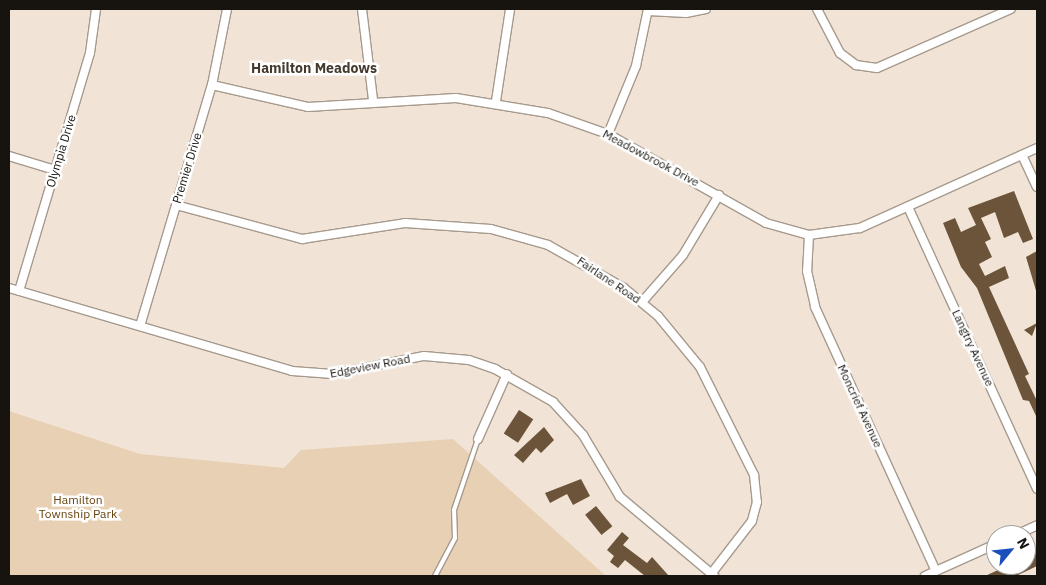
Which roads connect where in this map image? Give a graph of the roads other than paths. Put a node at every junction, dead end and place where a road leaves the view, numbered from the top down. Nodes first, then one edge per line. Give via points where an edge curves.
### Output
1 (96, 9) edge
2 (227, 9) edge
3 (362, 9) edge
4 (510, 9) edge
5 (706, 9) edge
6 (817, 9) edge
7 (1011, 9) edge
8 (648, 10) edge
9 (212, 85) junction
10 (373, 100) junction
11 (496, 101) junction
12 (608, 134) junction
13 (1037, 148) edge
14 (1022, 155) junction
15 (9, 156) edge
16 (55, 170) junction
17 (1037, 187) edge
18 (719, 195) junction
19 (176, 205) junction
20 (908, 207) junction
21 (809, 235) junction
22 (9, 288) edge
23 (19, 291) junction
24 (642, 302) junction
25 (140, 326) junction
26 (507, 374) junction
27 (478, 440) joint
28 (1037, 489) edge
29 (986, 548) edge
30 (936, 571) junction
31 (712, 575) edge
32 (435, 576) edge
33 (925, 576) edge

1 - 16 street, Olympia Drive via 90,53
2 - 9 street, Premier Drive
3 - 10 street
4 - 11 street
5 - 8 street via 686,13
6 - 7 street via 836,48 852,63 882,67
8 - 12 street via 636,66
9 - 10 street, Meadowbrook Drive via 308,107
9 - 19 street, Premier Drive
10 - 11 street, Meadowbrook Drive
11 - 12 street, Meadowbrook Drive
12 - 18 street, Meadowbrook Drive
13 - 14 street, Meadowbrook Drive
14 - 17 street
14 - 20 street, Meadowbrook Drive
15 - 16 street
16 - 23 street, Olympia Drive
18 - 21 street, Meadowbrook Drive via 766,223
18 - 24 street via 684,255
19 - 24 street, Fairlane Road via 302,239 405,223 497,230 576,258
19 - 25 street, Premier Drive
20 - 21 street, Meadowbrook Drive via 854,230
20 - 28 street, Langtry Avenue
21 - 30 street, Moncrief Avenue via 807,271 815,307
22 - 23 street, Edgeview Road
23 - 25 street, Edgeview Road
24 - 31 street, Fairlane Road via 700,367 756,482 752,521
25 - 26 street, Edgeview Road via 313,374 424,356 470,360
26 - 27 street
26 - 31 street, Edgeview Road via 559,408 583,435 620,497
27 - 32 lane via 454,510 454,538
29 - 30 street
30 - 33 street

